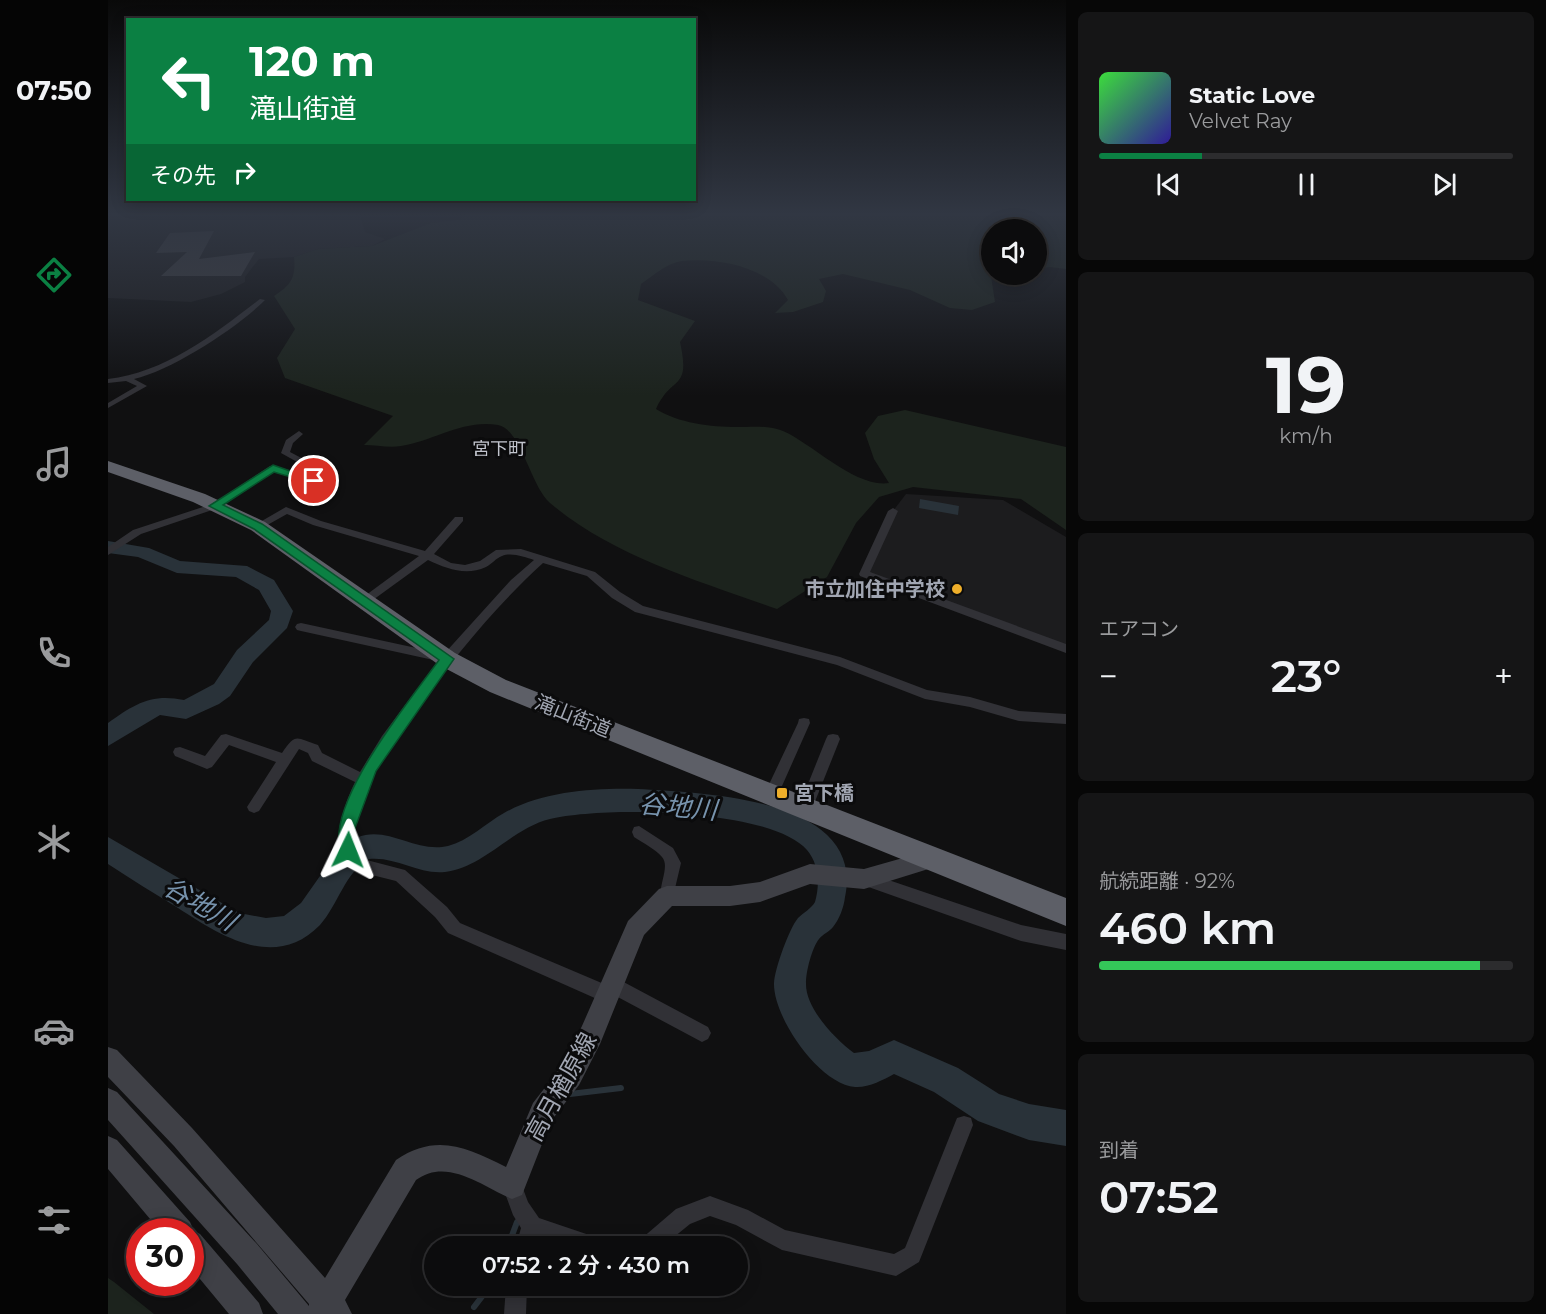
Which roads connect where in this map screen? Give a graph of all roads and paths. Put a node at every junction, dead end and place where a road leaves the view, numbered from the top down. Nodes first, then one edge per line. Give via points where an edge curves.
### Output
1 (262, 300) dead end
2 (127, 379) junction
3 (108, 381) edge
4 (108, 406) edge
5 (299, 434) dead end
6 (108, 466) edge
7 (215, 506) junction
8 (893, 511) dead end
9 (459, 519) dead end
10 (258, 526) junction
11 (108, 552) edge
12 (427, 555) junction
13 (542, 558) junction
14 (366, 601) junction
15 (301, 627) dead end
16 (1066, 649) edge
17 (447, 659) junction
18 (1066, 719) edge
19 (804, 723) dead end
20 (833, 739) dead end
21 (180, 752) dead end
22 (284, 759) junction
23 (364, 780) junction
24 (771, 795) junction
25 (254, 807) dead end
26 (805, 809) junction
27 (639, 832) dead end
28 (931, 859) junction
29 (864, 879) junction
30 (662, 900) junction
31 (1066, 912) edge
32 (1066, 942) edge
33 (609, 990) junction
34 (702, 1033) dead end
35 (108, 1059) edge
36 (108, 1101) edge
37 (964, 1125) dead end
38 (108, 1149) edge
39 (512, 1185) junction
40 (168, 1218) edge
41 (532, 1226) junction
42 (529, 1236) edge
43 (563, 1236) edge
44 (660, 1236) edge
45 (204, 1260) edge
46 (517, 1296) edge
47 (328, 1310) edge
48 (248, 1314) edge
49 (297, 1314) edge
50 (515, 1314) edge

1 - 2 street via 188,350
2 - 3 street
2 - 4 street via 144,386
5 - 7 street via 289,442 285,453 323,473 314,481 273,468
6 - 7 highway, 滝山街道
7 - 10 highway, 滝山街道
7 - 11 street via 137,532
8 - 16 street via 864,574
9 - 12 street
10 - 12 street via 286,510 317,524
10 - 14 highway, 滝山街道
12 - 13 street via 449,566 465,568 483,564 500,552
12 - 14 street
13 - 17 street
13 - 18 street via 591,574 639,609 840,661 925,694 1019,716
14 - 17 highway, 滝山街道
15 - 17 street
17 - 23 street via 384,744
17 - 24 highway, 滝山街道 via 498,686
19 - 24 street
20 - 26 street
21 - 22 street via 207,763 226,739
22 - 23 street via 296,743
22 - 25 street
23 - 33 street via 347,828 350,857 400,876 454,928
24 - 26 highway, 滝山街道
26 - 28 highway, 滝山街道
27 - 30 street via 668,853 673,863
28 - 29 main road
28 - 31 highway, 滝山街道
29 - 30 main road via 810,874 760,892
29 - 32 street via 1021,933
30 - 33 main road, 高月楢原線 via 636,928
33 - 34 street
33 - 39 main road, 高月楢原線 via 570,1076 542,1112
35 - 47 main road via 183,1137
36 - 49 main road
37 - 44 street via 912,1255 897,1265 782,1240 741,1217 710,1206 683,1216
38 - 40 main road
39 - 41 street
39 - 47 main road via 455,1159 423,1158 413,1162
41 - 42 street
41 - 43 street
45 - 48 main road
46 - 50 street

